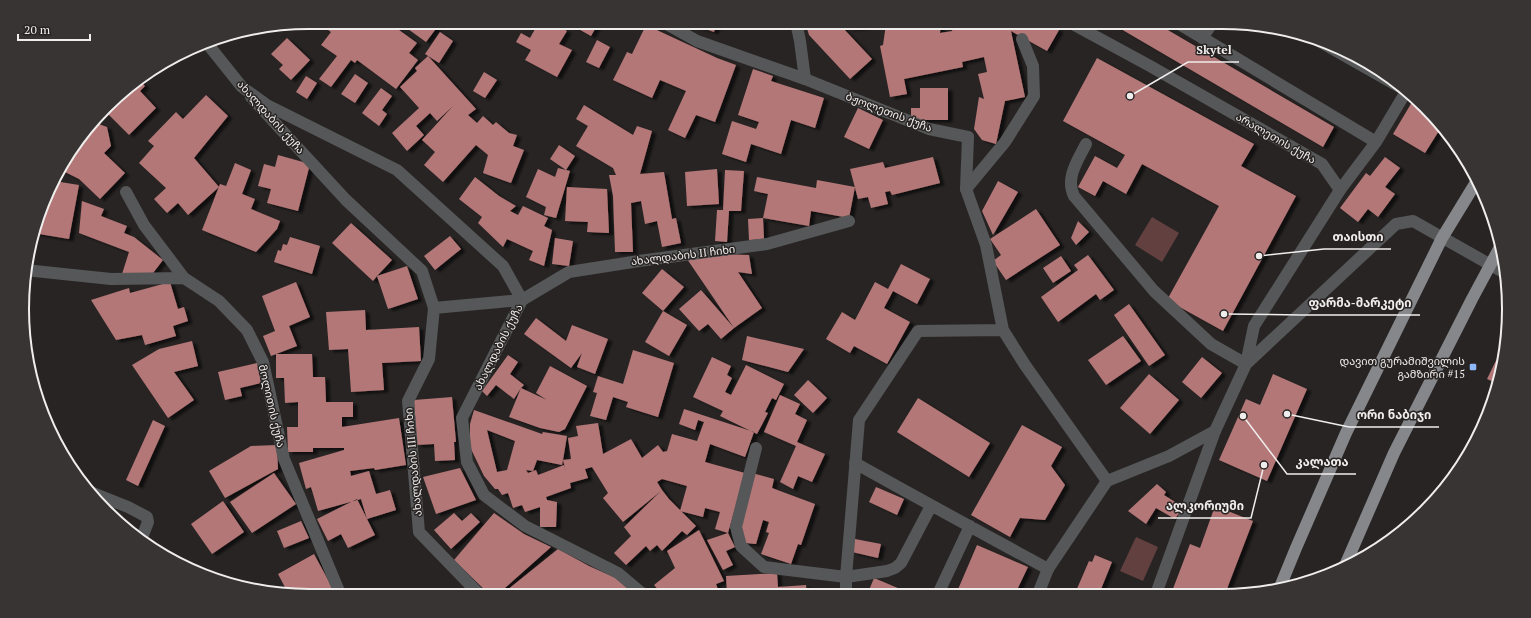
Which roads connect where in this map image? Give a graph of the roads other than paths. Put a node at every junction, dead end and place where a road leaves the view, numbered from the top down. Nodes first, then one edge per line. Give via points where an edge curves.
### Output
1 (675, 29) edge
2 (797, 29) edge
3 (1082, 29) edge
4 (1187, 29) edge
5 (1208, 29) edge
6 (1202, 38) junction
7 (1022, 39) dead end
8 (210, 47) edge
9 (805, 79) junction
10 (242, 87) junction
11 (1404, 96) edge
12 (1376, 142) junction
13 (1086, 144) dead end
14 (1474, 186) edge
15 (966, 189) junction
16 (1340, 190) junction
17 (126, 192) dead end
18 (849, 221) dead end
19 (1442, 238) junction
20 (1497, 253) edge
21 (1490, 264) junction
22 (1499, 269) edge
23 (31, 271) edge
24 (184, 278) junction
25 (522, 300) junction
26 (434, 308) junction
27 (1003, 330) junction
28 (1246, 364) junction
29 (1215, 431) junction
30 (756, 448) dead end
31 (855, 463) junction
32 (1106, 481) junction
33 (100, 496) edge
34 (931, 506) junction
35 (970, 526) junction
36 (143, 534) edge
37 (1348, 559) edge
38 (1048, 569) junction
39 (846, 577) junction
40 (1282, 583) edge
41 (338, 589) edge
42 (474, 589) edge
43 (637, 589) edge
44 (846, 589) edge
45 (940, 589) edge
46 (1040, 589) edge
47 (1158, 589) edge

1 - 9 street, ბჟოლეთის ქუჩა via 697,41
2 - 9 street
3 - 16 street, არალეთის ქუჩა via 1322,164
4 - 6 street
5 - 6 street
6 - 12 street
7 - 15 street via 1034,66 1034,96 1005,142
8 - 10 street, ახალდაბის ქუჩა
9 - 15 street, ბჟოლეთის ქუჩა via 929,129 968,137
10 - 25 street via 267,104 397,170 503,266
10 - 26 street, ახალდაბის ქუჩა via 346,200 422,271
11 - 12 street
12 - 16 street
13 - 28 street via 1071,178 1074,196 1154,291 1212,344
14 - 19 main road
15 - 27 street, ბჟოლეთის ქუჩა via 986,245
16 - 28 street via 1254,326
17 - 24 street via 144,225
18 - 25 street, ახალდაბის II ჩიხი via 767,244 569,272
19 - 21 street
19 - 28 street via 1413,221 1396,224
19 - 40 main road via 1346,433
20 - 21 main road
21 - 22 street
21 - 37 main road via 1394,453
23 - 24 street via 111,279
24 - 41 street, მოლითის ქუჩა via 219,300 247,330 263,362 284,459
25 - 26 street, ახალდაბის ქუჩა
25 - 43 street, ახალდაბის ქუჩა via 462,418 467,462 484,495 525,526 618,573
26 - 42 street, ახალდაბის III ჩიხი via 429,360 408,401 419,532
27 - 31 street via 918,331 860,420
27 - 32 street
28 - 29 street
29 - 32 street via 1169,456
29 - 47 street
30 - 39 street via 736,527 741,546 764,567
31 - 34 street
31 - 39 street
32 - 38 street
33 - 36 street via 147,517 148,522
34 - 35 street
34 - 39 street via 901,563 887,571
35 - 38 street
35 - 45 street
38 - 46 street
39 - 44 street

